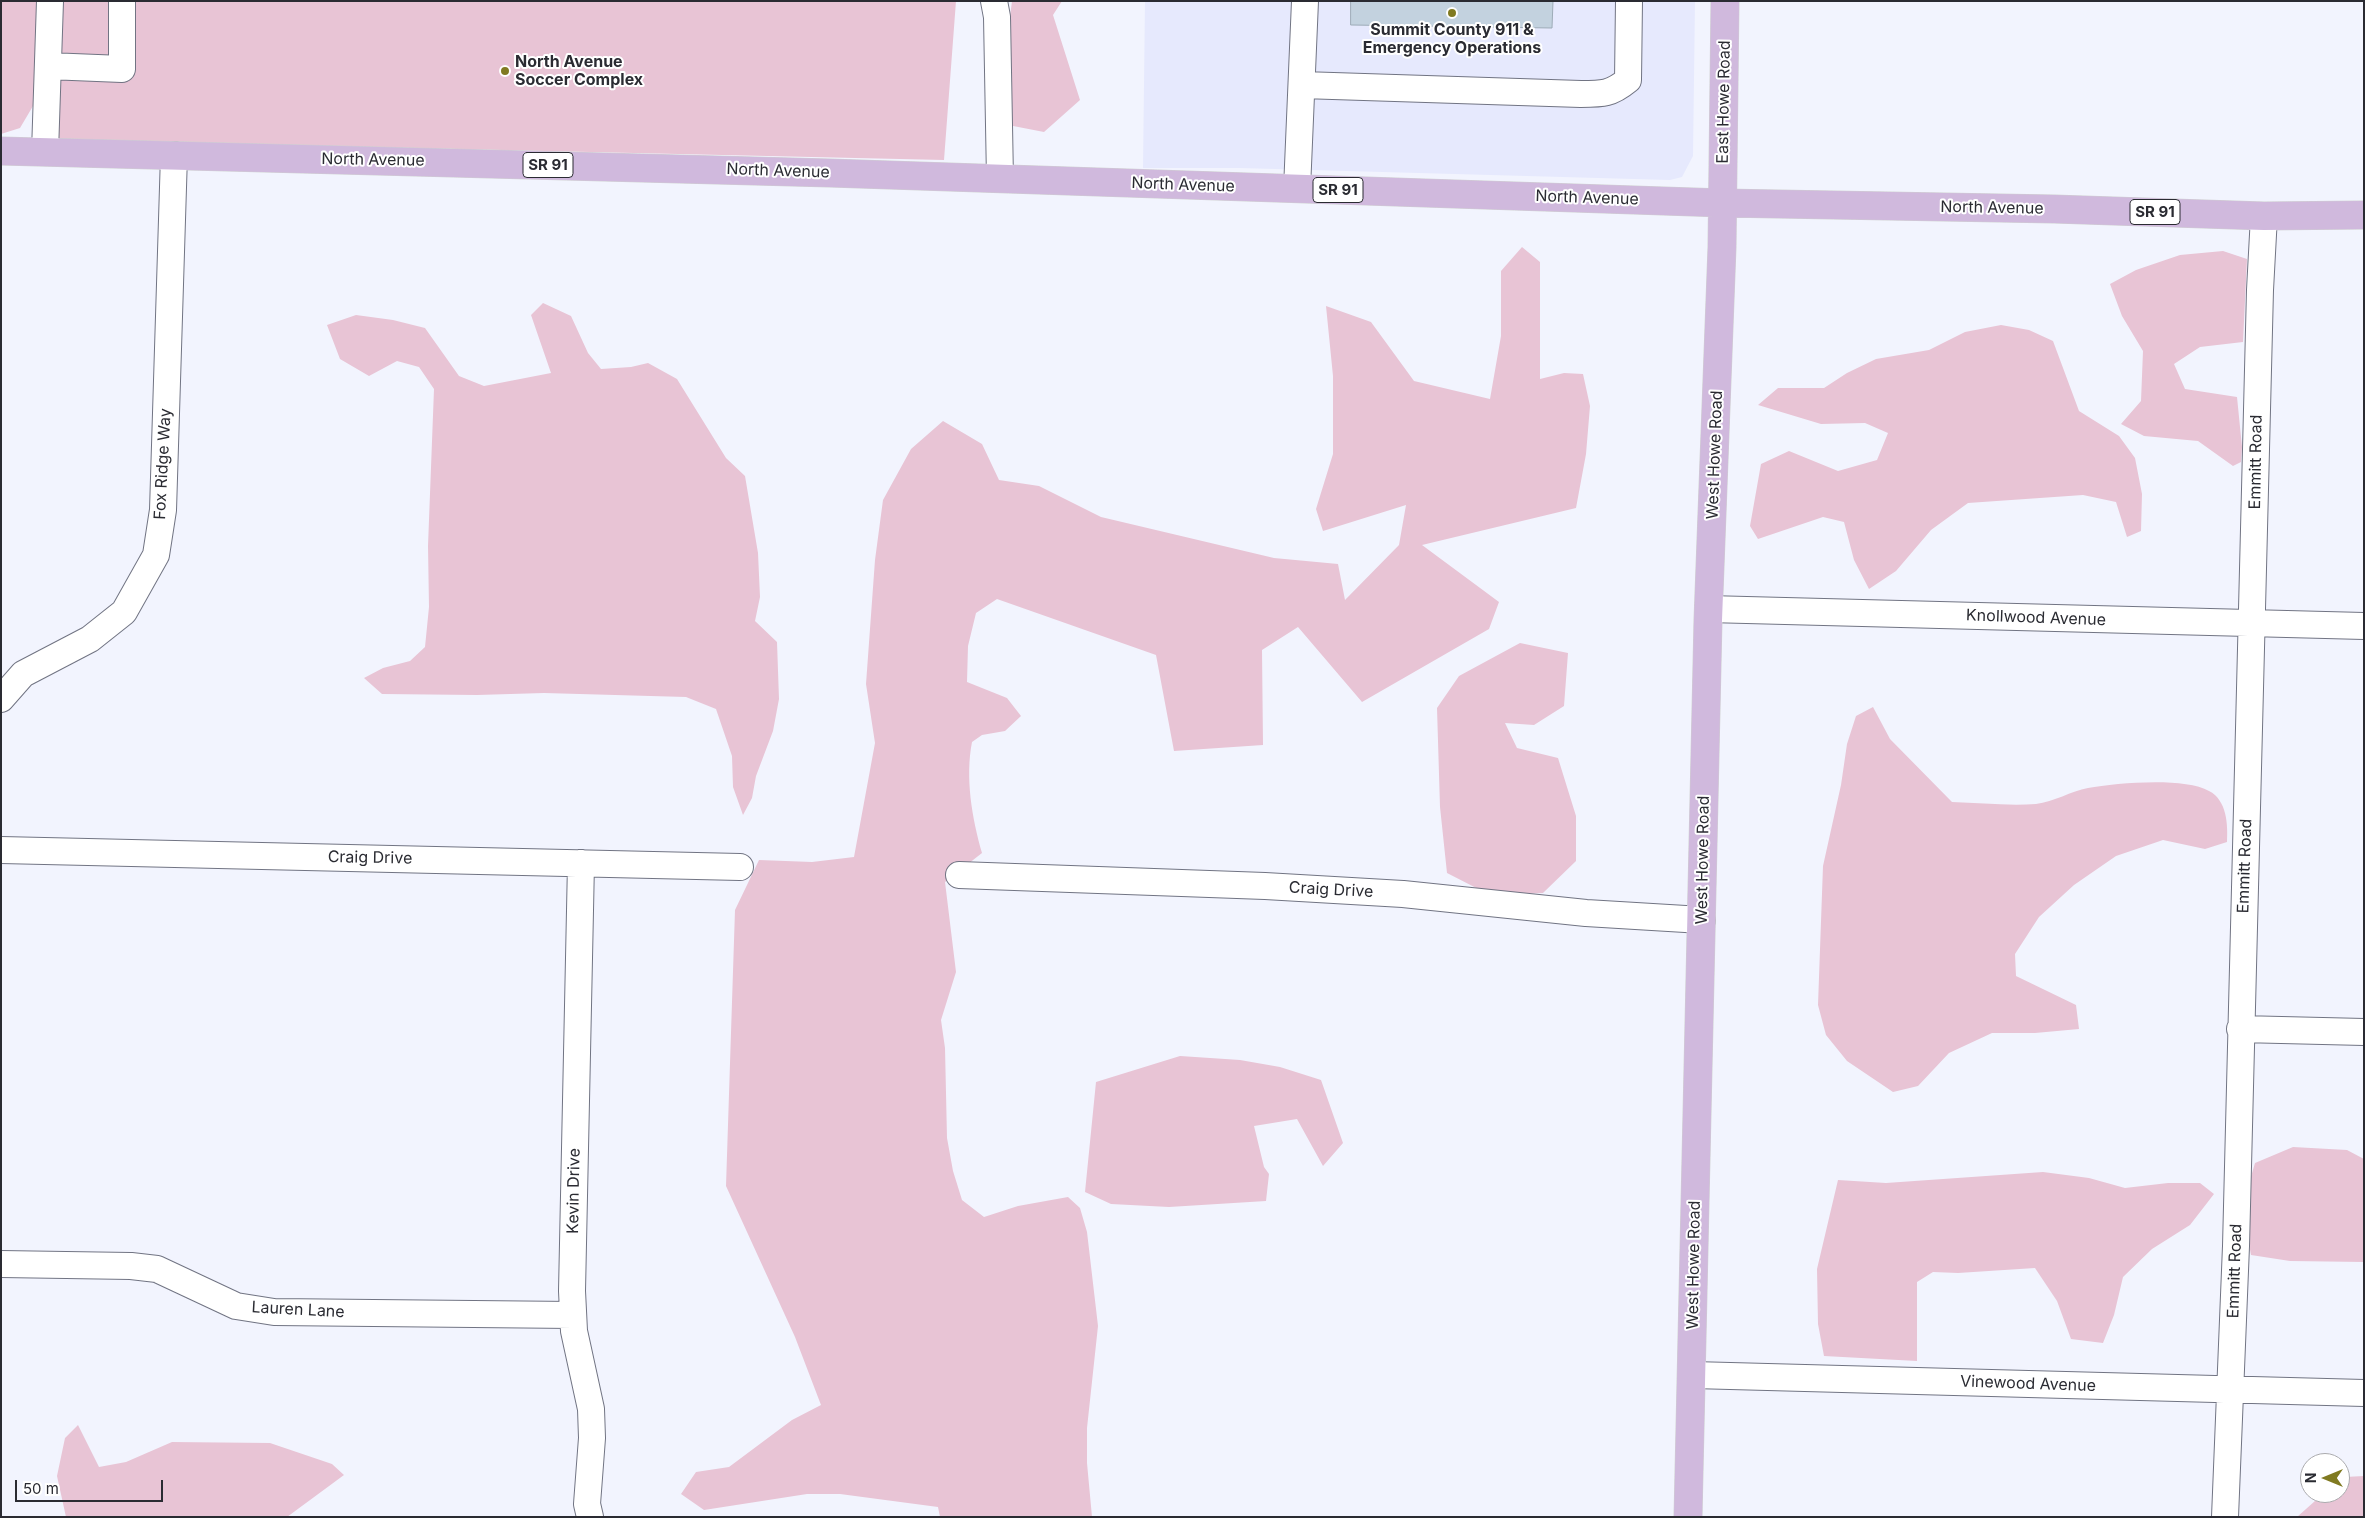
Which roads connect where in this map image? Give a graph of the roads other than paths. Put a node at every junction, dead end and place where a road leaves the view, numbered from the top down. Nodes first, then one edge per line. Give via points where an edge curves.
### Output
1 (50, 1) edge
2 (122, 1) edge
3 (994, 1) edge
4 (1305, 1) edge
5 (1629, 1) edge
6 (1725, 1) edge
7 (48, 66) junction
8 (1302, 85) junction
9 (1, 152) edge
10 (44, 152) junction
11 (174, 155) junction
12 (1000, 179) junction
13 (1297, 189) junction
14 (1723, 203) junction
15 (2264, 216) junction
16 (2364, 216) edge
17 (1708, 609) junction
18 (2253, 623) junction
19 (2364, 626) edge
20 (1, 699) edge
21 (1, 850) edge
22 (581, 863) junction
23 (740, 867) dead end
24 (960, 875) dead end
25 (1702, 920) junction
26 (2240, 1029) junction
27 (2364, 1032) edge
28 (1, 1264) edge
29 (573, 1315) junction
30 (1693, 1375) junction
31 (2231, 1390) junction
32 (2364, 1393) edge
33 (590, 1517) edge
34 (1688, 1517) edge
35 (2226, 1517) edge

1 - 7 street
2 - 7 street via 122,69
3 - 12 street
4 - 8 street
5 - 8 street via 1628,80 1615,91 1582,94
6 - 14 main road, East Howe Road
7 - 10 street
8 - 13 street
9 - 10 main road, North Avenue / SR 91
10 - 11 main road, North Avenue / SR 91
11 - 12 main road, North Avenue / SR 91
11 - 20 street, Fox Ridge Way via 163,510 156,555 124,612 90,639 23,674
12 - 13 main road, North Avenue / SR 91
13 - 14 main road, North Avenue / SR 91
14 - 15 main road, North Avenue / SR 91
14 - 17 main road, West Howe Road
15 - 16 main road, North Avenue / SR 91
15 - 18 street, Emmitt Road
17 - 18 street, Knollwood Avenue
17 - 25 main road, West Howe Road
18 - 19 street, Knollwood Avenue
18 - 26 street, Emmitt Road
21 - 22 street, Craig Drive
22 - 23 street, Craig Drive
22 - 29 street, Kevin Drive
24 - 25 street, Craig Drive via 1403,894 1586,913
25 - 30 main road, West Howe Road
26 - 27 street
26 - 31 street, Emmitt Road
28 - 29 street, Lauren Lane via 157,1269 236,1306 274,1312
29 - 33 street, Kevin Drive via 591,1409 587,1504
30 - 31 street, Vinewood Avenue
30 - 34 main road, West Howe Road
31 - 32 street, Vinewood Avenue
31 - 35 street, Emmitt Road

